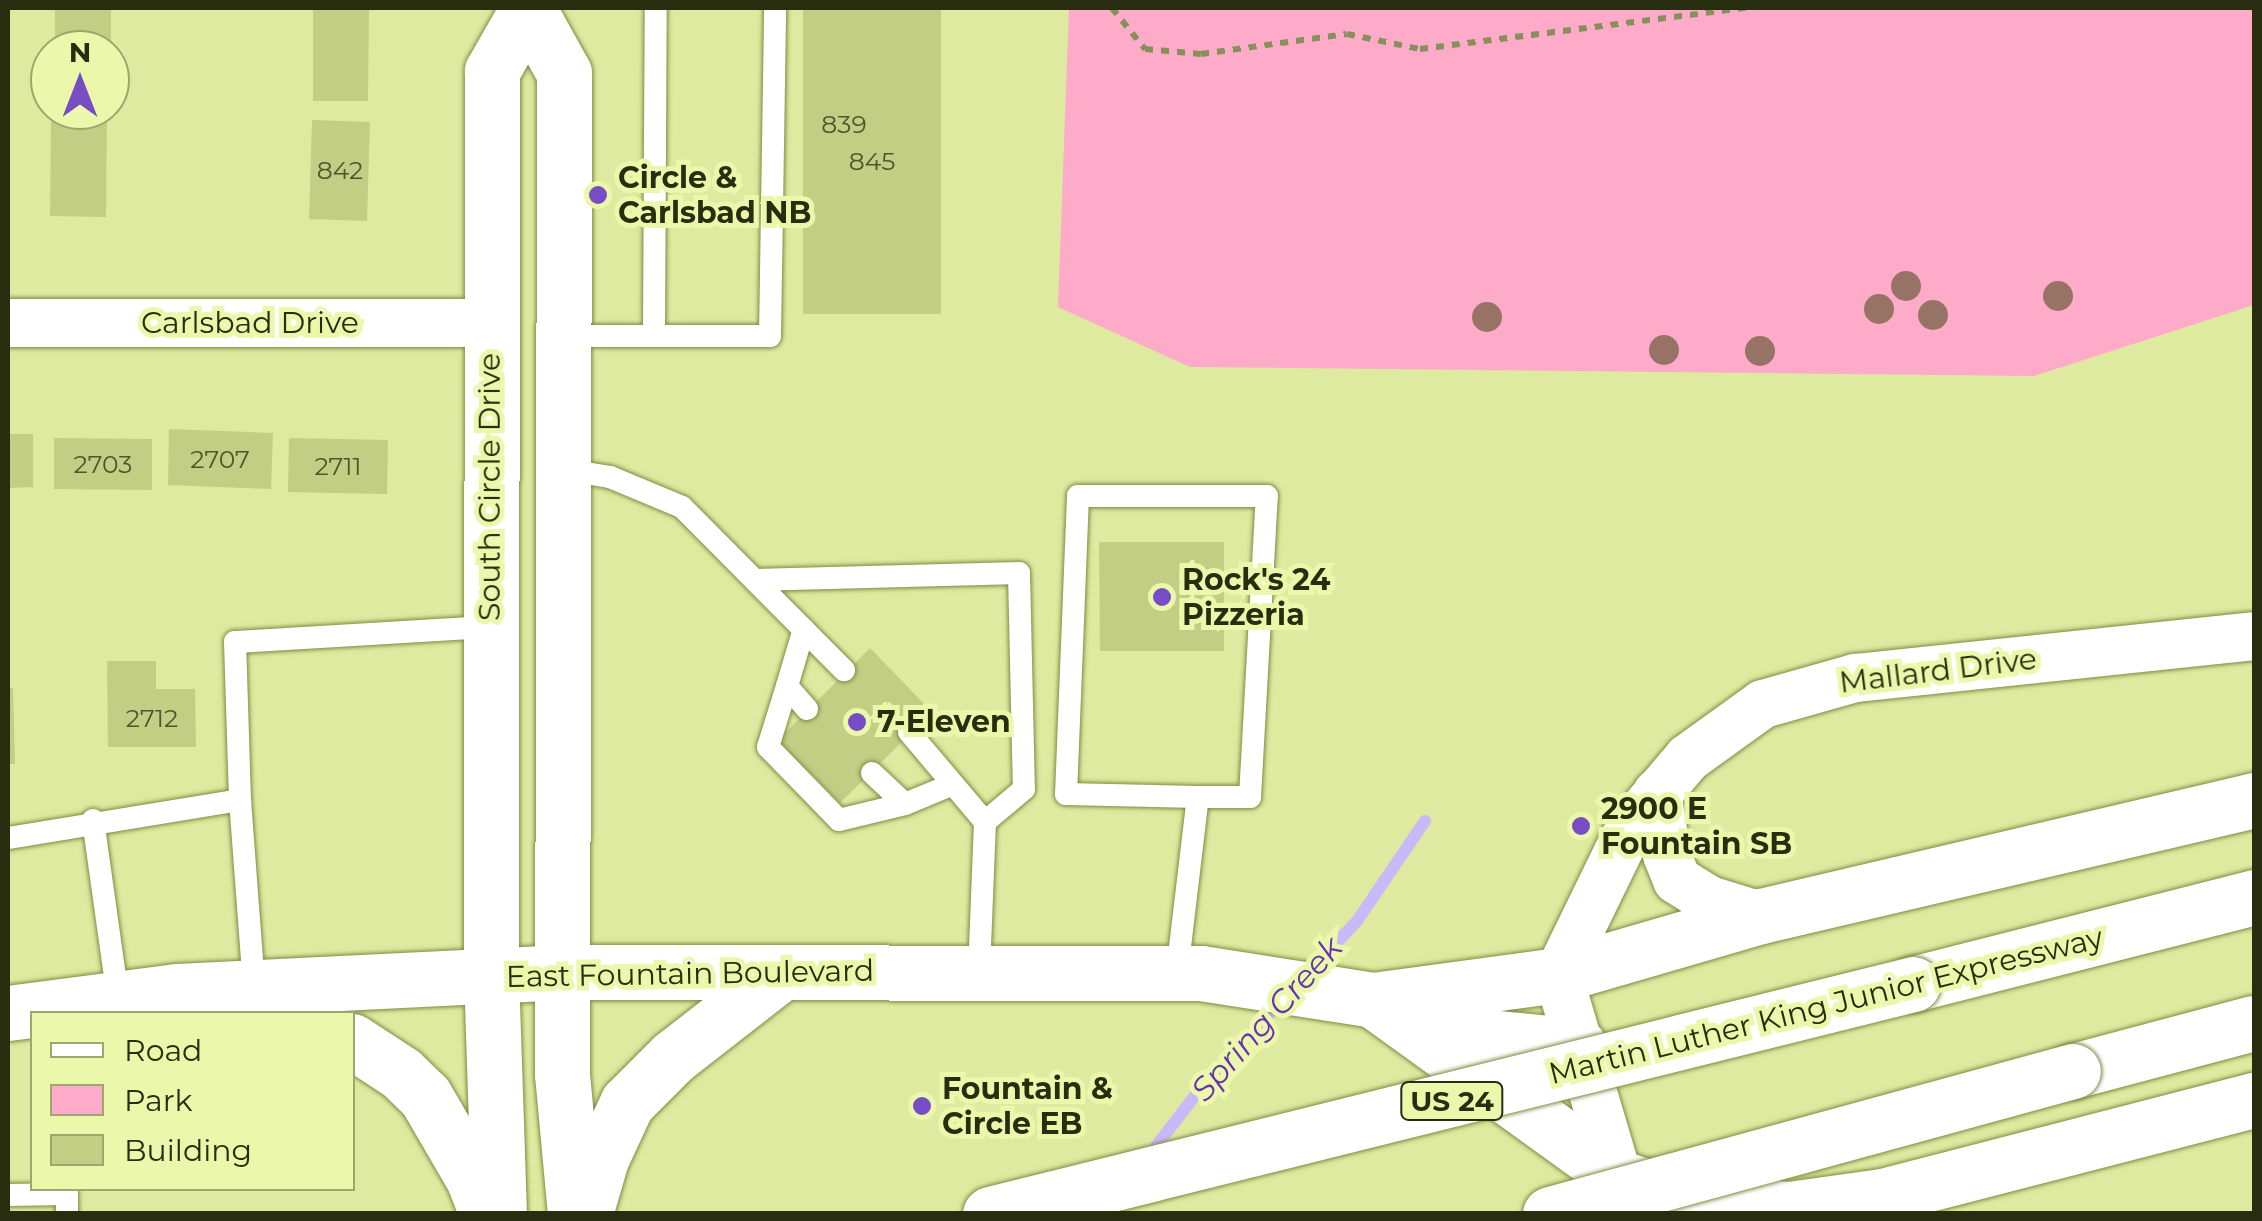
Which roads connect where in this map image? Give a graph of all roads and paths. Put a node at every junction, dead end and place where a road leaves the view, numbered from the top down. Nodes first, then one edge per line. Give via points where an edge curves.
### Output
1 (528, 8) edge
2 (656, 8) edge
3 (774, 8) edge
4 (1112, 8) edge
5 (1745, 8) edge
6 (492, 323) junction
7 (8, 324) edge
8 (563, 336) junction
9 (654, 336) junction
10 (562, 469) junction
11 (755, 580) junction
12 (489, 627) junction
13 (804, 629) junction
14 (2254, 636) edge
15 (844, 670) dead end
16 (787, 686) junction
17 (807, 708) dead end
18 (908, 732) dead end
19 (872, 773) dead end
20 (951, 785) junction
21 (1656, 793) junction
22 (1198, 797) junction
23 (240, 800) junction
24 (2254, 800) edge
25 (905, 804) junction
26 (93, 820) junction
27 (986, 822) junction
28 (8, 838) edge
29 (2254, 898) edge
30 (1761, 916) junction
31 (979, 970) junction
32 (565, 972) junction
33 (1189, 972) junction
34 (781, 973) junction
35 (1558, 975) junction
36 (490, 976) junction
37 (281, 995) edge
38 (118, 998) junction
39 (8, 1013) edge
40 (1393, 1015) junction
41 (2254, 1022) edge
42 (355, 1043) edge
43 (1579, 1046) junction
44 (2254, 1100) edge
45 (8, 1195) edge
46 (1621, 1195) edge
47 (67, 1214) edge
48 (488, 1214) edge
49 (499, 1214) edge
50 (575, 1214) edge
51 (585, 1214) edge
52 (990, 1214) edge
53 (1550, 1214) edge

1 - 6 main road, South Circle Drive via 492,71
1 - 8 main road, South Circle Drive via 564,72
2 - 9 lane
3 - 9 lane via 770,336
4 - 5 path via 1145,48 1201,54 1347,34 1420,48
6 - 7 street, Carlsbad Drive
6 - 12 main road, South Circle Drive
8 - 9 lane
8 - 10 main road, South Circle Drive
10 - 11 lane via 610,477 682,507
10 - 32 main road, South Circle Drive
11 - 13 lane
11 - 27 lane via 1019,574 1024,789
12 - 23 lane via 235,642
12 - 36 main road, South Circle Drive
13 - 15 lane
13 - 16 lane
14 - 21 street, Mallard Drive via 1855,678 1806,689 1763,704 1725,728
16 - 17 lane
16 - 25 lane via 768,748 839,820
18 - 20 lane
19 - 25 lane
20 - 25 lane
20 - 27 lane
21 - 30 street via 1678,880 1709,900
21 - 35 street, Mallard Drive via 1609,863
22 - 22 lane via 1250,797 1267,496 1078,496 1066,794
22 - 33 lane
23 - 26 lane
23 - 37 lane
24 - 30 main road, East Fountain Boulevard
26 - 28 lane
26 - 38 lane
27 - 31 lane
29 - 52 main road, Martin Luther King Junior Expressway / US 24, bridge
30 - 35 main road, East Fountain Boulevard
31 - 33 main road, East Fountain Boulevard
31 - 34 main road, East Fountain Boulevard
32 - 34 main road, East Fountain Boulevard
32 - 36 main road, East Fountain Boulevard
32 - 50 main road, South Circle Drive via 562,1074
33 - 40 main road, East Fountain Boulevard
34 - 51 main road via 673,1056 627,1103 600,1159
35 - 40 main road, East Fountain Boulevard
35 - 43 street
36 - 37 main road, East Fountain Boulevard
36 - 49 main road, South Circle Drive
37 - 38 main road, East Fountain Boulevard
38 - 39 main road, East Fountain Boulevard
40 - 43 main road
40 - 46 main road, East Fountain Boulevard
41 - 53 main road, bridge
42 - 48 main road via 425,1096
43 - 46 street
44 - 46 main road, East Fountain Boulevard via 1882,1196 1789,1209
45 - 47 lane via 67,1194

